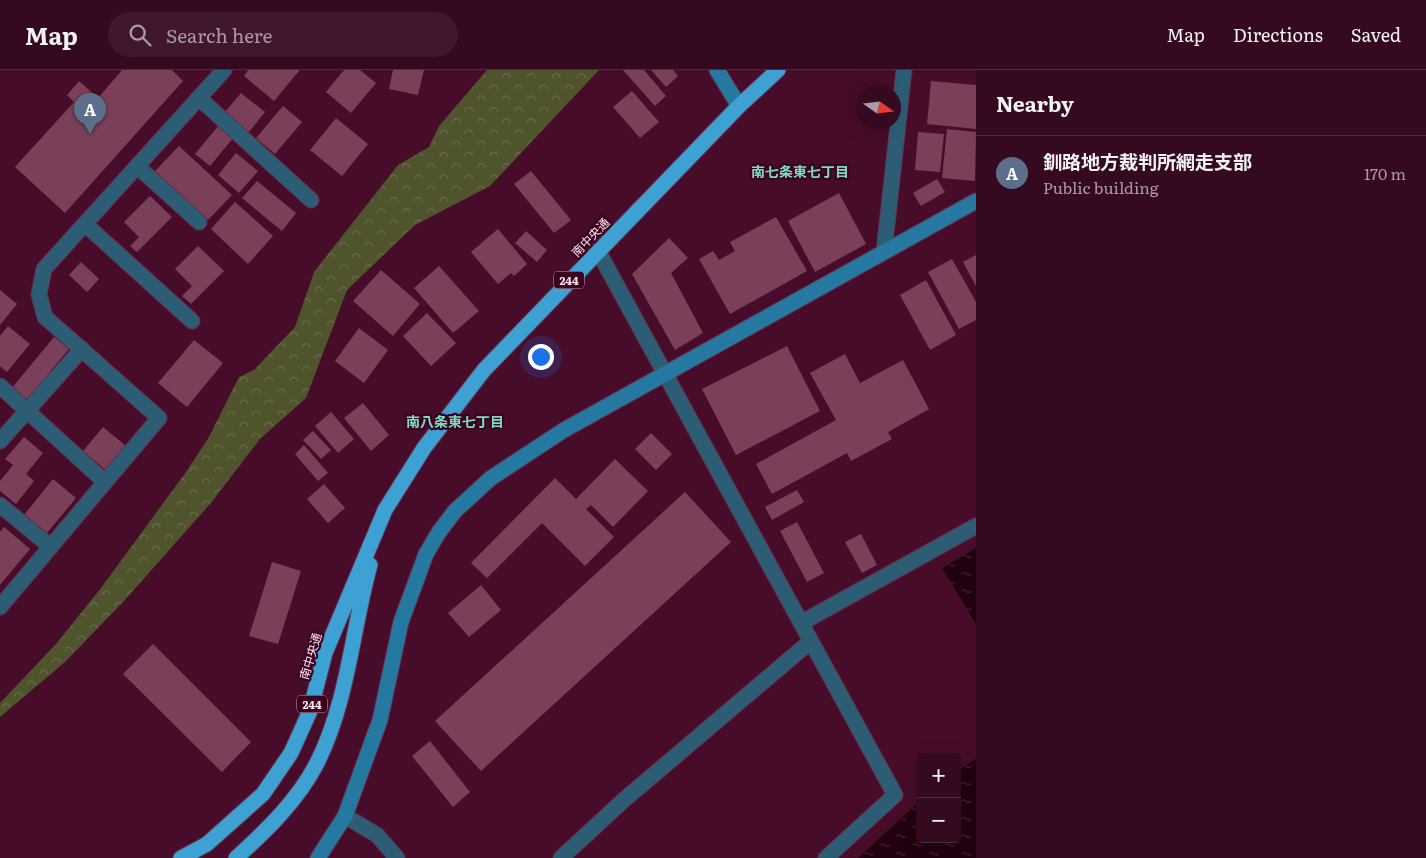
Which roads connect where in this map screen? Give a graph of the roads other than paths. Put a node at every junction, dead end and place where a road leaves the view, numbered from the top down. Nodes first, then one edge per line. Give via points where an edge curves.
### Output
1 (224, 70) edge
2 (717, 70) edge
3 (778, 70) edge
4 (904, 70) edge
5 (199, 98) junction
6 (739, 106) junction
7 (137, 166) junction
8 (311, 200) dead end
9 (976, 201) edge
10 (199, 222) dead end
11 (85, 224) junction
12 (598, 251) junction
13 (884, 252) junction
14 (192, 321) dead end
15 (82, 350) junction
16 (665, 374) junction
17 (0, 386) edge
18 (27, 411) junction
19 (0, 441) edge
20 (105, 482) junction
21 (0, 505) edge
22 (385, 510) junction
23 (976, 526) edge
24 (51, 548) junction
25 (0, 607) edge
26 (801, 624) junction
27 (811, 641) junction
28 (345, 816) junction
29 (181, 858) edge
30 (236, 858) edge
31 (318, 858) edge
32 (397, 858) edge
33 (561, 858) edge
34 (826, 858) edge

1 - 5 street
2 - 6 street
3 - 6 highway, 南中央通 / 244
4 - 13 street
5 - 7 street
5 - 8 street
6 - 12 highway, 南中央通 / 244
7 - 10 street
7 - 11 street
9 - 13 street
11 - 14 street
11 - 15 street via 44,269 39,294 45,317
12 - 16 street
12 - 22 highway, 南中央通 / 244 via 484,370 424,448
13 - 16 street
15 - 18 street
15 - 20 street via 159,418
16 - 26 street
16 - 28 street via 513,462 472,494 439,532 426,554 401,622 380,720
17 - 18 street
18 - 19 street
18 - 20 street
20 - 24 street
21 - 24 street
22 - 29 highway, 南中央通 / 244 via 325,653 310,711 291,753 256,800 207,844
22 - 30 highway, 南中央通 / 244 via 364,585 335,717 317,763 288,807
23 - 26 street
24 - 25 street
26 - 27 street
27 - 33 street via 625,799
27 - 34 street via 895,796
28 - 31 street
28 - 32 street via 377,835

